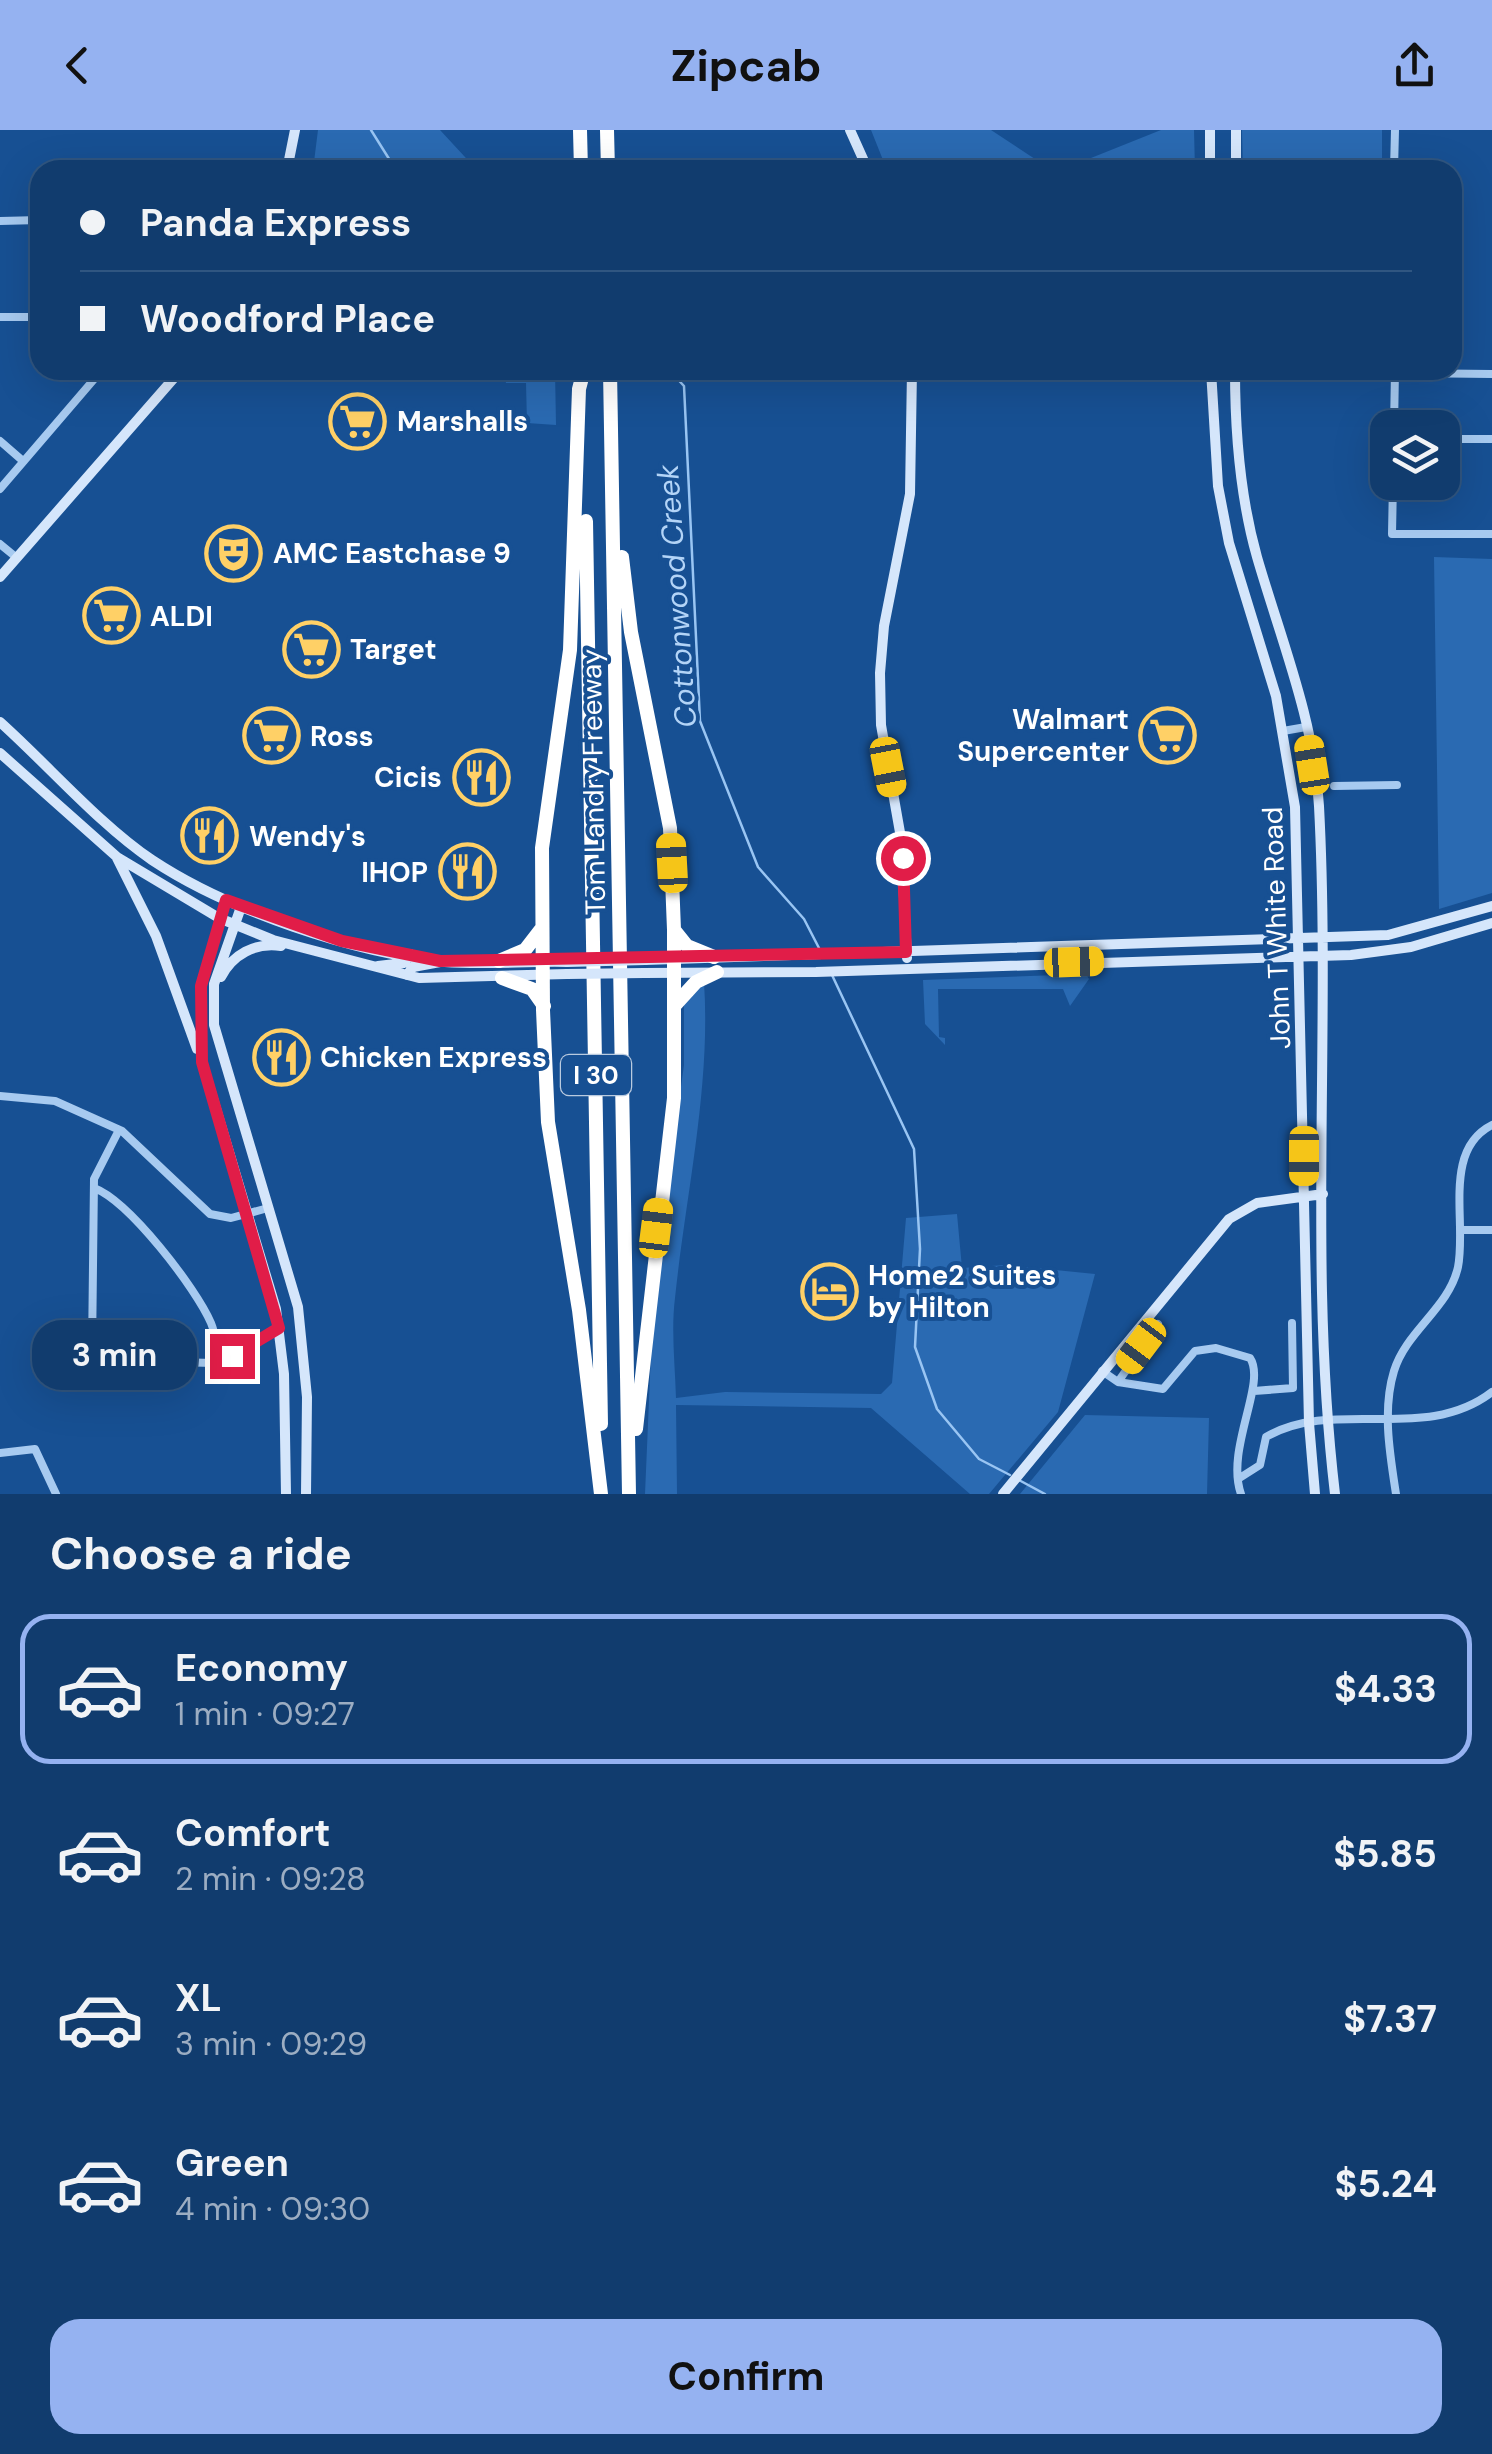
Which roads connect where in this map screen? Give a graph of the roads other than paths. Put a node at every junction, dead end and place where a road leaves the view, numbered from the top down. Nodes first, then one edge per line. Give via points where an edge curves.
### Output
1 (294, 130) edge
2 (580, 130) edge
3 (607, 130) edge
4 (850, 130) edge
5 (1210, 130) edge
6 (1236, 130) edge
7 (1395, 130) edge
8 (288, 160) edge
9 (580, 160) edge
10 (608, 160) edge
11 (864, 160) edge
12 (1210, 160) edge
13 (1236, 160) edge
14 (1394, 160) edge
15 (30, 220) edge
16 (0, 221) edge
17 (30, 317) edge
18 (0, 318) edge
19 (1462, 373) edge
20 (1492, 374) edge
21 (93, 380) edge
22 (173, 380) edge
23 (581, 380) edge
24 (584, 380) edge
25 (610, 380) edge
26 (912, 380) edge
27 (1211, 380) edge
28 (1235, 380) edge
29 (1395, 380) edge
30 (1394, 410) edge
31 (1460, 438) edge
32 (1492, 439) edge
33 (0, 441) edge
34 (23, 461) junction
35 (614, 483) junction
36 (0, 490) edge
37 (1393, 500) edge
38 (1492, 534) edge
39 (0, 544) edge
40 (17, 558) junction
41 (0, 577) edge
42 (0, 722) edge
43 (1306, 727) junction
44 (1283, 731) junction
45 (0, 753) edge
46 (67, 782) junction
47 (1334, 786) dead end
48 (1397, 786) dead end
49 (56, 804) junction
50 (116, 857) junction
51 (226, 900) junction
52 (1492, 906) edge
53 (241, 907) junction
54 (219, 918) junction
55 (234, 924) junction
56 (1492, 924) edge
57 (542, 927) junction
58 (674, 930) junction
59 (1301, 939) junction
60 (1320, 939) junction
61 (1096, 943) junction
62 (296, 948) junction
63 (906, 952) junction
64 (410, 954) junction
65 (1301, 956) junction
66 (1321, 956) junction
67 (440, 961) junction
68 (500, 961) junction
69 (1097, 961) junction
70 (715, 964) junction
71 (674, 966) junction
72 (543, 967) junction
73 (372, 968) junction
74 (567, 968) junction
75 (908, 968) junction
76 (407, 975) junction
77 (502, 978) junction
78 (214, 992) junction
79 (544, 1006) junction
80 (674, 1006) junction
81 (202, 1062) junction
82 (0, 1096) edge
83 (1492, 1125) edge
84 (119, 1130) junction
85 (94, 1188) junction
86 (1304, 1194) junction
87 (1323, 1194) junction
88 (268, 1208) junction
89 (246, 1215) junction
90 (1463, 1230) junction
91 (1492, 1230) edge
92 (301, 1324) junction
93 (1158, 1324) dead end
94 (1292, 1324) dead end
95 (279, 1328) junction
96 (220, 1362) junction
97 (1102, 1371) junction
98 (1118, 1382) junction
99 (1254, 1391) junction
100 (1492, 1392) edge
101 (1388, 1420) junction
102 (1330, 1422) junction
103 (1309, 1423) junction
104 (0, 1454) edge
105 (1238, 1479) junction
106 (56, 1494) edge
107 (286, 1494) edge
108 (306, 1494) edge
109 (601, 1494) edge
110 (629, 1494) edge
111 (1003, 1494) edge
112 (1241, 1494) edge
113 (1315, 1494) edge
114 (1334, 1494) edge
115 (1396, 1494) edge

1 - 8 main road
2 - 9 highway
3 - 10 highway
4 - 11 main road
5 - 12 main road
6 - 13 main road
7 - 14 street
15 - 16 street
17 - 18 street
19 - 20 street
21 - 34 street
22 - 40 main road
23 - 57 highway via 570,650 542,848
24 - 109 highway, Tom Landry Freeway / I 30
25 - 35 highway, Tom Landry Freeway / I 30
26 - 63 main road via 910,494 880,673 881,725 901,838
27 - 44 main road, John T White Road via 1226,524
28 - 43 main road, John T White Road via 1250,526
29 - 30 street
31 - 32 street
33 - 34 street
34 - 36 street
35 - 58 highway via 631,632 670,828
35 - 110 highway, Tom Landry Freeway / I 30
37 - 38 street via 1392,534
39 - 40 street
40 - 41 main road
42 - 46 main road
43 - 44 street
43 - 60 main road, John T White Road via 1318,803
44 - 59 main road, John T White Road via 1295,808
45 - 49 main road
46 - 49 street
46 - 51 main road via 153,860
47 - 48 street
49 - 50 main road
50 - 54 main road
50 - 81 main road via 156,936
51 - 53 main road
51 - 54 main road
52 - 60 main road via 1388,936
53 - 55 main road
53 - 64 main road via 342,941
54 - 55 main road
54 - 81 main road via 201,986
55 - 62 main road
55 - 78 main road
56 - 66 main road via 1412,947
57 - 68 highway via 525,950
57 - 72 highway
58 - 70 highway via 678,940
58 - 71 highway
59 - 60 main road
59 - 61 main road
59 - 65 main road, John T White Road
60 - 66 main road, John T White Road
61 - 63 main road
61 - 69 main road
62 - 73 main road
62 - 78 main road via 246,951 228,964
63 - 70 main road
63 - 75 main road
64 - 67 main road
64 - 73 main road via 404,962
65 - 66 main road
65 - 69 main road
65 - 86 main road, John T White Road
66 - 87 main road, John T White Road
67 - 68 main road
67 - 76 main road via 413,967
68 - 72 main road
69 - 75 main road
70 - 71 main road
70 - 75 main road via 789,973
70 - 80 highway
71 - 74 main road, bridge via 644,973
71 - 74 main road, bridge via 645,960
71 - 80 highway
72 - 74 main road
72 - 77 main road
72 - 79 highway
73 - 76 main road
76 - 77 main road
77 - 79 highway via 532,989
78 - 88 main road via 223,1062
79 - 109 highway via 548,1122
80 - 110 highway via 674,1098
81 - 89 main road
82 - 84 street via 55,1102
83 - 90 street via 1474,1139 1460,1168
84 - 85 street via 98,1165
84 - 89 street via 210,1214
85 - 96 street via 139,1222 203,1309
85 - 96 street via 96,1360
86 - 87 main road
86 - 97 main road via 1257,1202 1229,1219
86 - 103 main road, John T White Road
87 - 102 main road, John T White Road
88 - 89 street
88 - 92 main road
89 - 95 main road
90 - 91 street
90 - 101 street via 1452,1282 1393,1373
92 - 95 main road
92 - 108 main road
93 - 98 street
94 - 99 street via 1293,1388
95 - 96 street
95 - 107 main road
97 - 98 street
97 - 111 main road
98 - 99 street via 1163,1390 1188,1356 1216,1348 1250,1358
99 - 105 street via 1240,1430
100 - 101 street via 1445,1416
101 - 102 street
101 - 115 street
102 - 103 street
102 - 114 main road, John T White Road
103 - 105 street via 1289,1424 1266,1437 1260,1465
103 - 113 main road, John T White Road
104 - 106 street via 35,1449
105 - 112 street

